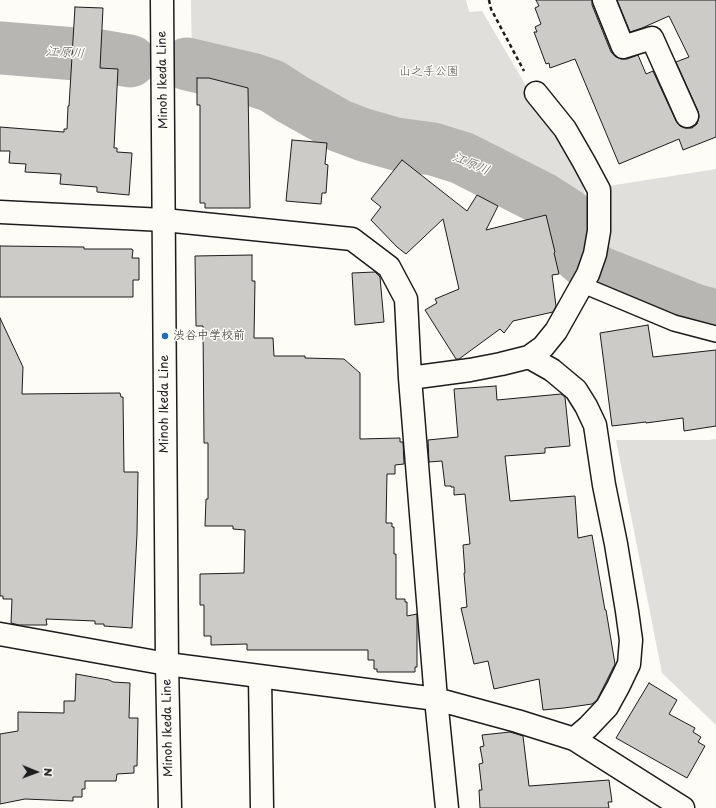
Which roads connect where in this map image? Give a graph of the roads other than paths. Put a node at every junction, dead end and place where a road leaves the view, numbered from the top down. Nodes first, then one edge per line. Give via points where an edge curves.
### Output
1 (162, 0) edge
2 (604, 0) edge
3 (536, 93) road end
4 (687, 116) dead end
5 (0, 212) edge
6 (164, 220) junction
7 (589, 271) junction
8 (716, 334) edge
9 (529, 357) junction
10 (410, 378) junction
11 (0, 634) edge
12 (167, 664) junction
13 (260, 677) junction
14 (436, 699) junction
15 (574, 739) junction
16 (170, 808) edge
17 (262, 808) edge
18 (447, 808) edge
19 (683, 808) edge

1 - 6 street, Minoh Ikeda Line
2 - 4 street via 623,47 652,38
3 - 7 street via 565,129 599,190 599,231
5 - 6 street
6 - 10 street via 352,239 390,267 406,299
6 - 12 street, Minoh Ikeda Line
7 - 8 lane via 674,323
7 - 9 street via 556,331 543,347
9 - 10 street via 470,370
9 - 15 street via 552,370 576,390 595,425 628,611 631,640 628,664 607,707
10 - 14 street
11 - 12 street
12 - 13 street
12 - 16 street, Minoh Ikeda Line
13 - 14 street
13 - 17 street
14 - 15 street
14 - 18 street
15 - 19 street

